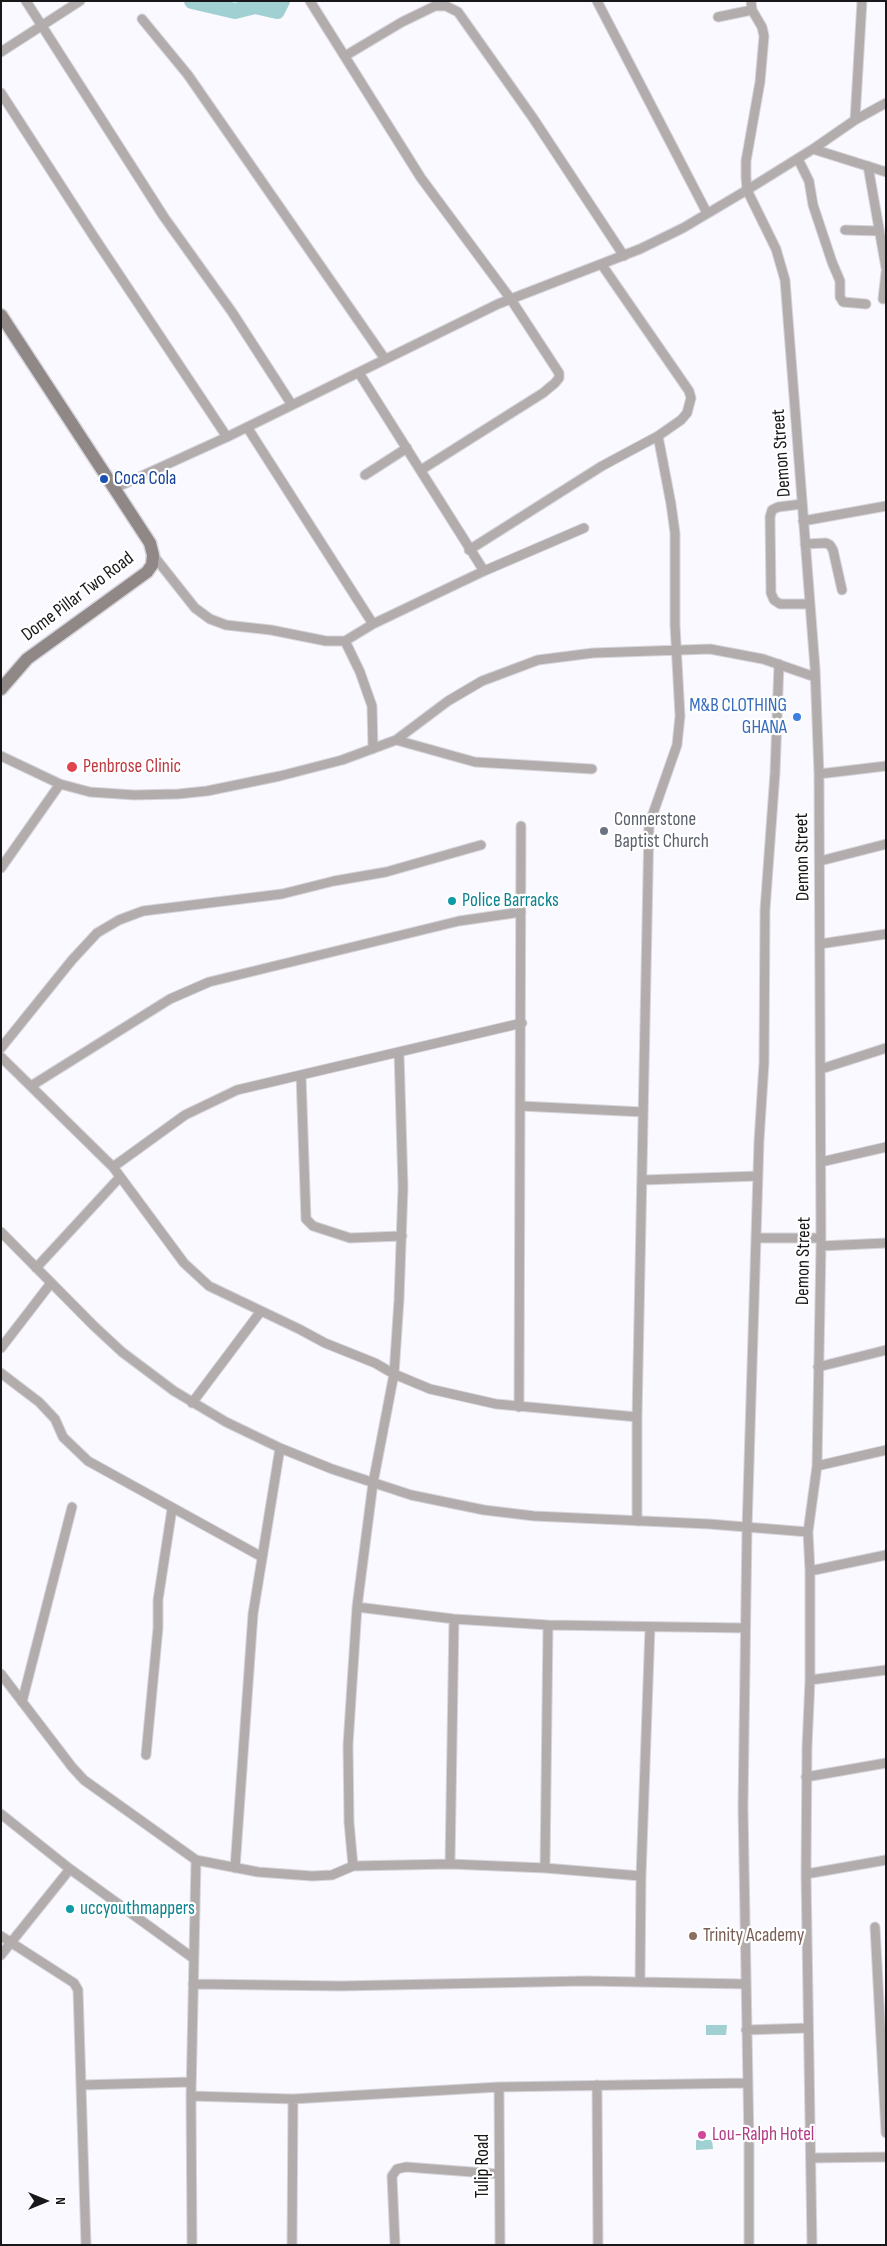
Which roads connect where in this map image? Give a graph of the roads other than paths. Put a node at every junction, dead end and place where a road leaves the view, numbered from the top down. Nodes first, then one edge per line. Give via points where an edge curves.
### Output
1 (26, 1) edge
2 (80, 1) edge
3 (310, 1) edge
4 (596, 1) edge
5 (862, 1) edge
6 (752, 6) edge
7 (718, 17) dead end
8 (142, 19) dead end
9 (42, 26) junction
10 (1, 52) edge
11 (345, 56) junction
12 (1, 92) edge
13 (886, 103) edge
14 (856, 120) junction
15 (813, 149) junction
16 (798, 159) junction
17 (868, 166) junction
18 (886, 172) edge
19 (748, 190) junction
20 (876, 213) junction
21 (707, 214) junction
22 (886, 217) edge
23 (846, 230) dead end
24 (879, 231) junction
25 (624, 256) junction
26 (602, 265) junction
27 (886, 268) edge
28 (886, 272) edge
29 (510, 298) junction
30 (884, 299) dead end
31 (866, 304) dead end
32 (1, 315) edge
33 (385, 359) junction
34 (359, 373) junction
35 (292, 405) junction
36 (247, 427) junction
37 (658, 436) junction
38 (227, 437) junction
39 (407, 448) junction
40 (421, 470) junction
41 (365, 475) dead end
42 (113, 489) junction
43 (802, 504) junction
44 (886, 506) edge
45 (803, 521) junction
46 (584, 528) dead end
47 (805, 544) junction
48 (469, 550) junction
49 (153, 555) junction
50 (484, 571) junction
51 (842, 590) dead end
52 (810, 604) junction
53 (373, 624) junction
54 (345, 641) junction
55 (678, 650) junction
56 (780, 664) junction
57 (815, 677) junction
58 (1, 689) edge
59 (396, 740) junction
60 (373, 749) junction
61 (1, 756) edge
62 (886, 766) edge
63 (592, 769) dead end
64 (818, 774) junction
65 (60, 784) junction
66 (521, 826) dead end
67 (886, 844) edge
68 (481, 845) dead end
69 (820, 861) junction
70 (1, 868) edge
71 (521, 912) junction
72 (886, 934) edge
73 (820, 944) junction
74 (522, 1023) junction
75 (1, 1048) edge
76 (886, 1048) edge
77 (399, 1052) junction
78 (1, 1057) edge
79 (821, 1068) junction
80 (301, 1074) junction
81 (31, 1086) junction
82 (521, 1106) junction
83 (643, 1112) junction
84 (886, 1147) edge
85 (821, 1162) junction
86 (113, 1167) junction
87 (758, 1176) junction
88 (120, 1177) junction
89 (643, 1180) junction
90 (1, 1232) edge
91 (402, 1236) junction
92 (757, 1238) junction
93 (821, 1242) junction
94 (886, 1243) edge
95 (36, 1268) junction
96 (51, 1283) junction
97 (261, 1312) junction
98 (1, 1348) edge
99 (886, 1350) edge
100 (818, 1367) junction
101 (1, 1373) edge
102 (394, 1374) junction
103 (192, 1403) junction
104 (519, 1407) junction
105 (637, 1417) junction
106 (280, 1448) junction
107 (886, 1450) edge
108 (817, 1466) junction
109 (373, 1483) junction
110 (72, 1506) dead end
111 (172, 1509) junction
112 (637, 1521) junction
113 (747, 1528) junction
114 (808, 1532) junction
115 (886, 1555) edge
116 (262, 1557) junction
117 (810, 1571) junction
118 (357, 1607) junction
119 (454, 1619) junction
120 (548, 1625) junction
121 (650, 1627) junction
122 (745, 1628) junction
123 (886, 1670) edge
124 (1, 1674) edge
125 (810, 1680) junction
126 (22, 1702) junction
127 (146, 1755) dead end
128 (886, 1763) edge
129 (806, 1777) junction
130 (1, 1814) edge
131 (196, 1860) junction
132 (886, 1860) edge
133 (450, 1864) junction
134 (352, 1866) junction
135 (235, 1868) junction
136 (545, 1868) junction
137 (70, 1870) junction
138 (806, 1874) junction
139 (641, 1876) junction
140 (875, 1927) dead end
141 (1, 1936) edge
142 (12, 1944) junction
143 (1, 1955) edge
144 (193, 1958) junction
145 (640, 1982) junction
146 (193, 1984) junction
147 (745, 1984) junction
148 (808, 2028) junction
149 (746, 2030) junction
150 (191, 2082) junction
151 (746, 2083) junction
152 (82, 2084) junction
153 (597, 2086) junction
154 (499, 2087) junction
155 (191, 2096) junction
156 (293, 2099) junction
157 (886, 2133) edge
158 (886, 2157) edge
159 (811, 2158) junction
160 (499, 2174) junction
161 (86, 2245) edge
162 (192, 2245) edge
163 (292, 2245) edge
164 (394, 2245) edge
165 (500, 2245) edge
166 (598, 2245) edge
167 (748, 2245) edge
168 (812, 2245) edge

1 - 9 street
2 - 9 street
3 - 11 street
4 - 21 street
5 - 14 street
6 - 7 street
6 - 19 street via 764,36 760,82 746,161
8 - 33 street via 188,75
9 - 10 street
9 - 35 street via 164,217 232,312
11 - 25 street via 435,6 446,6 458,12
11 - 29 street via 421,178
12 - 38 street
13 - 14 street
14 - 15 street
15 - 16 street
15 - 17 street
16 - 19 street
16 - 31 street via 809,181 812,205 840,281 840,297 843,302
17 - 18 street
17 - 20 street
19 - 21 street
19 - 43 street, Demon Street via 776,249 785,280
20 - 22 street
20 - 24 street
21 - 25 street
23 - 24 street
24 - 27 street
25 - 26 street
26 - 29 street
26 - 37 street via 691,398 687,413 681,420
28 - 30 street
29 - 33 street
29 - 40 street via 559,372 556,384
32 - 42 street
33 - 34 street
34 - 35 street
34 - 39 street
35 - 36 street
36 - 38 street
36 - 53 street
37 - 48 street via 602,466
37 - 55 street via 675,533
38 - 42 street
39 - 40 street
39 - 41 street
40 - 48 street
42 - 49 street via 150,543
43 - 45 street, Demon Street
43 - 52 street via 778,506 772,510 771,594 780,604
44 - 45 street
45 - 47 street, Demon Street
46 - 50 street
47 - 51 street via 830,545 834,550
47 - 52 street, Demon Street
48 - 50 street
49 - 54 street via 195,608 210,619 226,625 326,641
49 - 58 street, Dome Pillar Two Road via 147,572 27,659
50 - 53 street
52 - 57 street, Demon Street
53 - 54 street
54 - 60 street via 372,706
55 - 56 street via 710,649 746,654
55 - 59 street via 569,654 517,666 448,701
55 - 83 street via 680,716 677,745 649,825
56 - 57 street
56 - 87 street via 765,910 764,1062
57 - 64 street, Demon Street
59 - 60 street
59 - 63 street via 475,762
60 - 65 street via 263,780 207,791 105,794
61 - 65 street
62 - 64 street
64 - 69 street, Demon Street
65 - 70 street
66 - 71 street
67 - 69 street
68 - 75 street via 386,872 282,894 143,911 119,920 97,934 72,960
69 - 73 street, Demon Street
71 - 74 street
71 - 81 street via 459,921 209,982 170,999
72 - 73 street
73 - 79 street, Demon Street
74 - 77 street
74 - 82 street
76 - 79 street
77 - 80 street
77 - 91 street
78 - 81 street
79 - 85 street, Demon Street
80 - 86 street via 237,1090 208,1103
80 - 91 street via 306,1219 313,1226 350,1238
81 - 86 street
82 - 83 street
82 - 104 street
83 - 89 street
84 - 85 street
85 - 93 street, Demon Street
86 - 88 street
87 - 89 street
87 - 92 street
88 - 95 street
88 - 97 street via 195,1276
89 - 105 street
90 - 95 street
91 - 102 street
92 - 93 street
92 - 113 street
93 - 94 street
93 - 100 street, Demon Street
95 - 96 street
96 - 98 street
96 - 103 street via 122,1352
97 - 102 street
97 - 103 street
99 - 100 street
100 - 108 street, Demon Street
101 - 111 street via 39,1402 55,1419 63,1437 88,1461
102 - 104 street via 430,1389
102 - 109 street
103 - 106 street
104 - 105 street
105 - 112 street
106 - 109 street
106 - 116 street
107 - 108 street
108 - 114 street, Demon Street
109 - 112 street via 411,1495 484,1510
109 - 118 street
110 - 126 street
111 - 116 street
111 - 127 street via 158,1600
112 - 113 street
113 - 114 street
113 - 122 street
114 - 117 street, Demon Street
115 - 117 street
116 - 135 street via 248,1664
117 - 125 street, Demon Street
118 - 119 street
118 - 134 street via 348,1745
119 - 120 street
119 - 133 street
120 - 121 street
120 - 136 street
121 - 122 street
121 - 139 street
122 - 147 street
123 - 125 street
124 - 126 street
125 - 129 street, Demon Street
126 - 131 street via 84,1780
128 - 129 street
129 - 138 street, Demon Street
130 - 137 street
131 - 135 street
131 - 144 street
132 - 138 street
133 - 134 street
133 - 136 street
134 - 135 street via 332,1875 312,1876
136 - 139 street
137 - 142 street
137 - 144 street
138 - 148 street, Demon Street
139 - 145 street
140 - 157 street
141 - 142 street
142 - 143 street
142 - 152 street via 74,1983 78,1990
144 - 146 street
145 - 146 street via 341,1986
145 - 147 street
146 - 150 street
147 - 149 street
148 - 149 street
148 - 159 street, Demon Street
149 - 151 street
150 - 152 street
150 - 155 street
151 - 153 street
151 - 167 street
152 - 161 street
153 - 154 street
153 - 166 street
154 - 156 street
154 - 160 street, Tulip Road
155 - 156 street
155 - 162 street
156 - 163 street
158 - 159 street
159 - 168 street, Demon Street
160 - 164 street via 406,2166 398,2169 392,2176
160 - 165 street, Tulip Road

